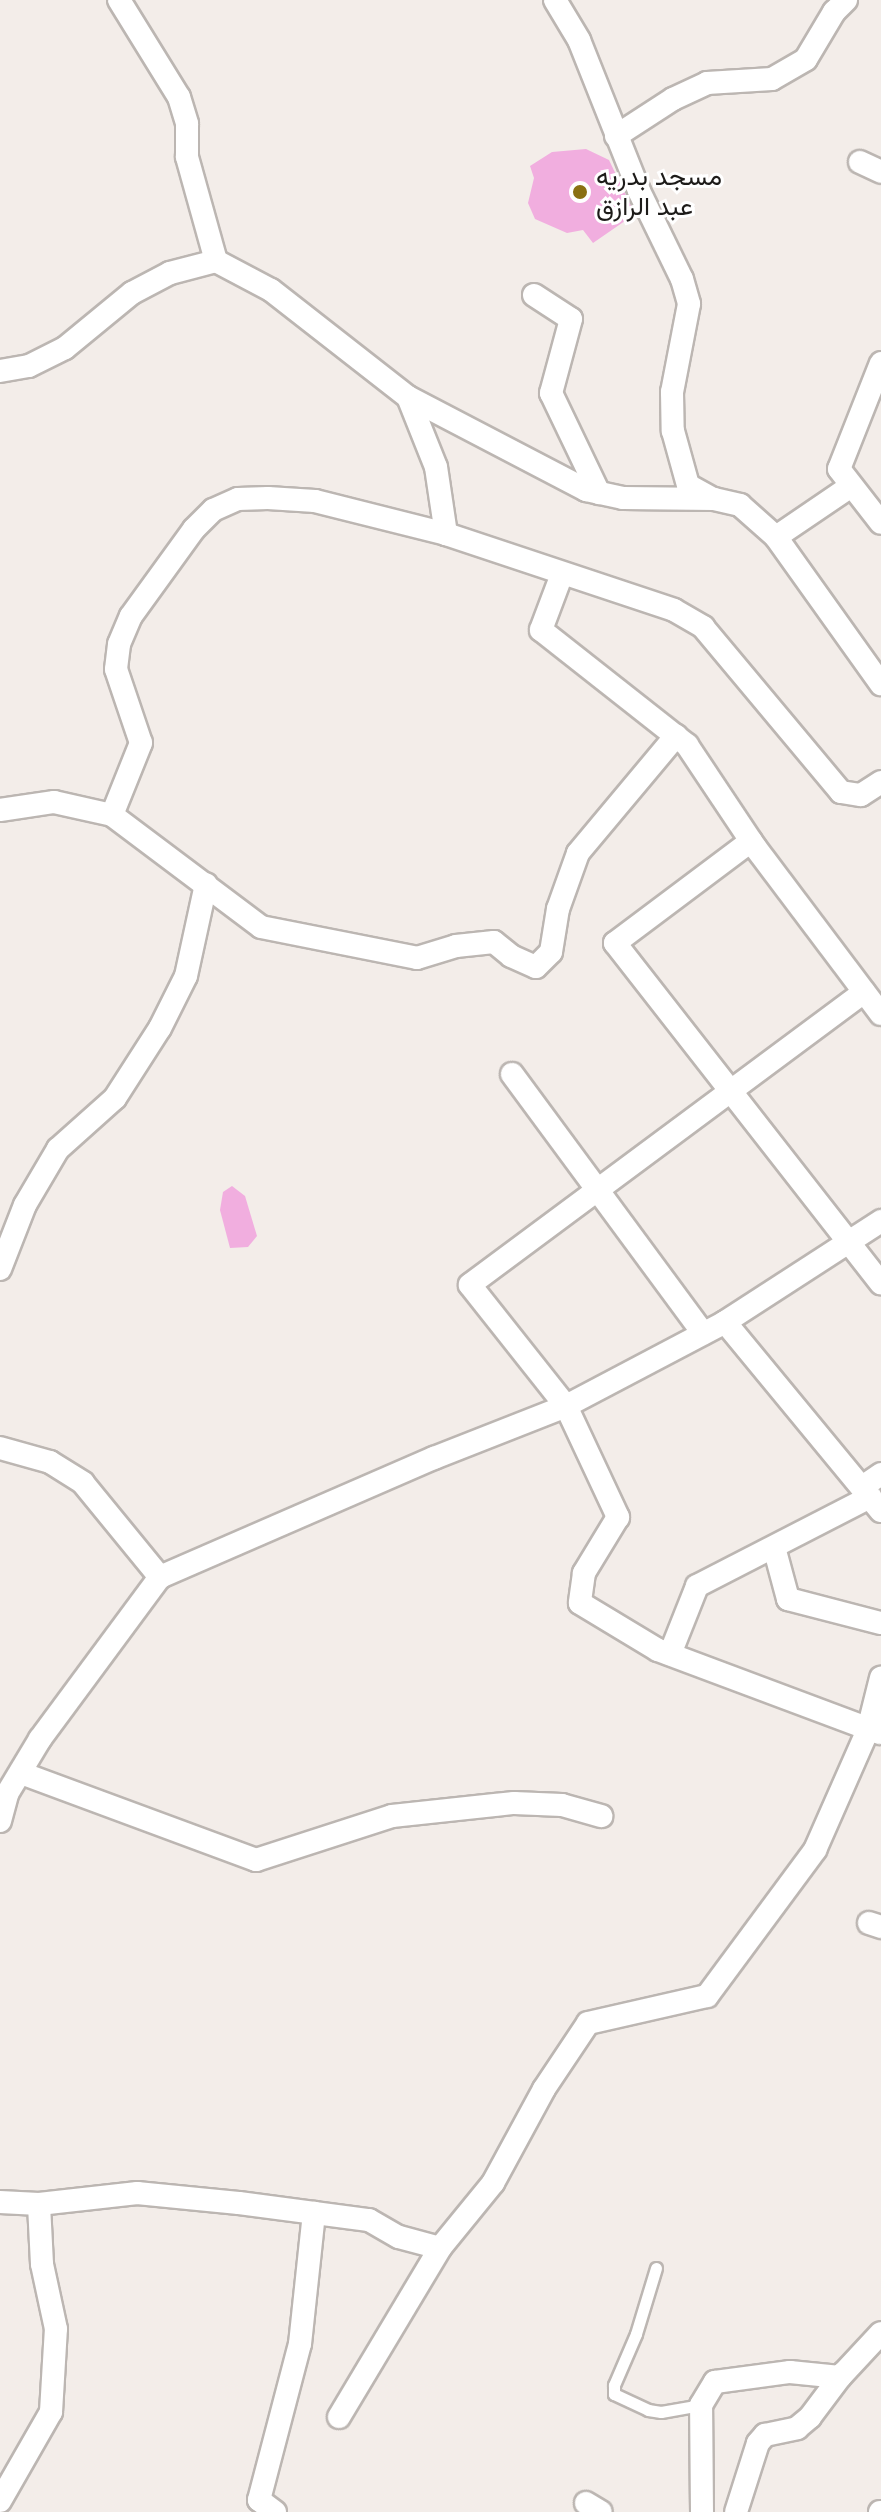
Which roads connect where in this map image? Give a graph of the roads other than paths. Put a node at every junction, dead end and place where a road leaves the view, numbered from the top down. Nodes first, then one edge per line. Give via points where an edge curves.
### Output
1 (119, 0) edge
2 (555, 0) edge
3 (846, 0) edge
4 (616, 136) junction
5 (860, 162) dead end
6 (881, 172) edge
7 (216, 261) junction
8 (534, 295) dead end
9 (881, 363) edge
10 (0, 371) edge
11 (408, 397) junction
12 (851, 486) junction
13 (599, 493) junction
14 (714, 499) junction
15 (881, 523) edge
16 (446, 534) junction
17 (776, 537) junction
18 (562, 574) junction
19 (881, 684) edge
20 (676, 736) junction
21 (881, 782) edge
22 (0, 810) edge
23 (112, 815) junction
24 (751, 841) junction
25 (206, 884) junction
26 (864, 992) junction
27 (881, 1014) edge
28 (512, 1074) dead end
29 (730, 1092) junction
30 (598, 1190) junction
31 (881, 1221) edge
32 (849, 1244) junction
33 (0, 1269) edge
34 (881, 1284) edge
35 (725, 1322) junction
36 (703, 1333) junction
37 (566, 1406) junction
38 (0, 1448) edge
39 (881, 1474) edge
40 (871, 1498) edge
41 (774, 1547) junction
42 (160, 1577) junction
43 (881, 1623) edge
44 (670, 1654) junction
45 (881, 1678) edge
46 (875, 1732) edge
47 (21, 1773) junction
48 (3, 1792) edge
49 (601, 1816) dead end
50 (0, 1821) edge
51 (0, 2202) edge
52 (39, 2204) junction
53 (314, 2213) junction
54 (440, 2248) junction
55 (656, 2268) dead end
56 (877, 2341) edge
57 (843, 2373) junction
58 (701, 2405) junction
59 (339, 2417) dead end
60 (0, 2501) edge
61 (275, 2512) edge
62 (702, 2512) edge
63 (736, 2512) edge

1 - 7 street via 179,97 187,124 187,157
2 - 4 street via 579,40
3 - 4 street via 806,59 772,79 707,83
4 - 14 street via 689,304 672,392 673,431 688,485
5 - 6 street
7 - 10 street via 170,273 132,293 65,348 29,366
7 - 11 street via 271,290
8 - 13 street via 571,319 551,393
9 - 12 street via 839,469
11 - 13 street
11 - 16 street via 436,467
12 - 15 street
12 - 17 street
13 - 14 street
14 - 17 street via 740,505
16 - 18 street
16 - 23 street via 315,501 238,499 213,510 131,616 119,644 116,669 141,743
17 - 19 street
18 - 20 street via 541,630
18 - 21 street via 674,610 703,627 841,792 861,795
20 - 24 street
20 - 25 street via 578,853 558,909 551,952 536,967 494,942 417,958 261,927
22 - 23 street via 54,802
23 - 25 street
24 - 26 street
24 - 29 street via 615,943
25 - 33 street via 186,976 160,1028 115,1098 58,1149 25,1205
26 - 27 street
26 - 29 street
28 - 30 street
29 - 30 street
29 - 32 street
30 - 36 street
30 - 37 street via 470,1285
31 - 32 street
32 - 34 street
32 - 35 street
35 - 36 street
35 - 40 street
36 - 37 street
37 - 42 street
37 - 44 street via 618,1517 584,1573 580,1603
38 - 42 street via 50,1462 83,1483
39 - 40 street
40 - 41 street
41 - 43 street via 788,1599
41 - 44 street via 697,1586
42 - 47 street via 40,1739
44 - 46 street
45 - 46 street
46 - 54 street via 815,1850 707,1996 588,2023 544,2089 493,2183
47 - 48 street
47 - 49 street via 256,1860 392,1816 514,1803 562,1805
48 - 50 street
51 - 52 street
52 - 53 street via 137,2193
52 - 60 street via 42,2264 56,2329 51,2412
53 - 54 street via 369,2220 399,2237
53 - 61 street via 300,2344 259,2500
54 - 59 street
55 - 58 lane via 614,2394 661,2412
56 - 57 street
57 - 58 street via 840,2377 790,2372 715,2382
57 - 63 street via 797,2428 765,2435 758,2443
58 - 62 street

